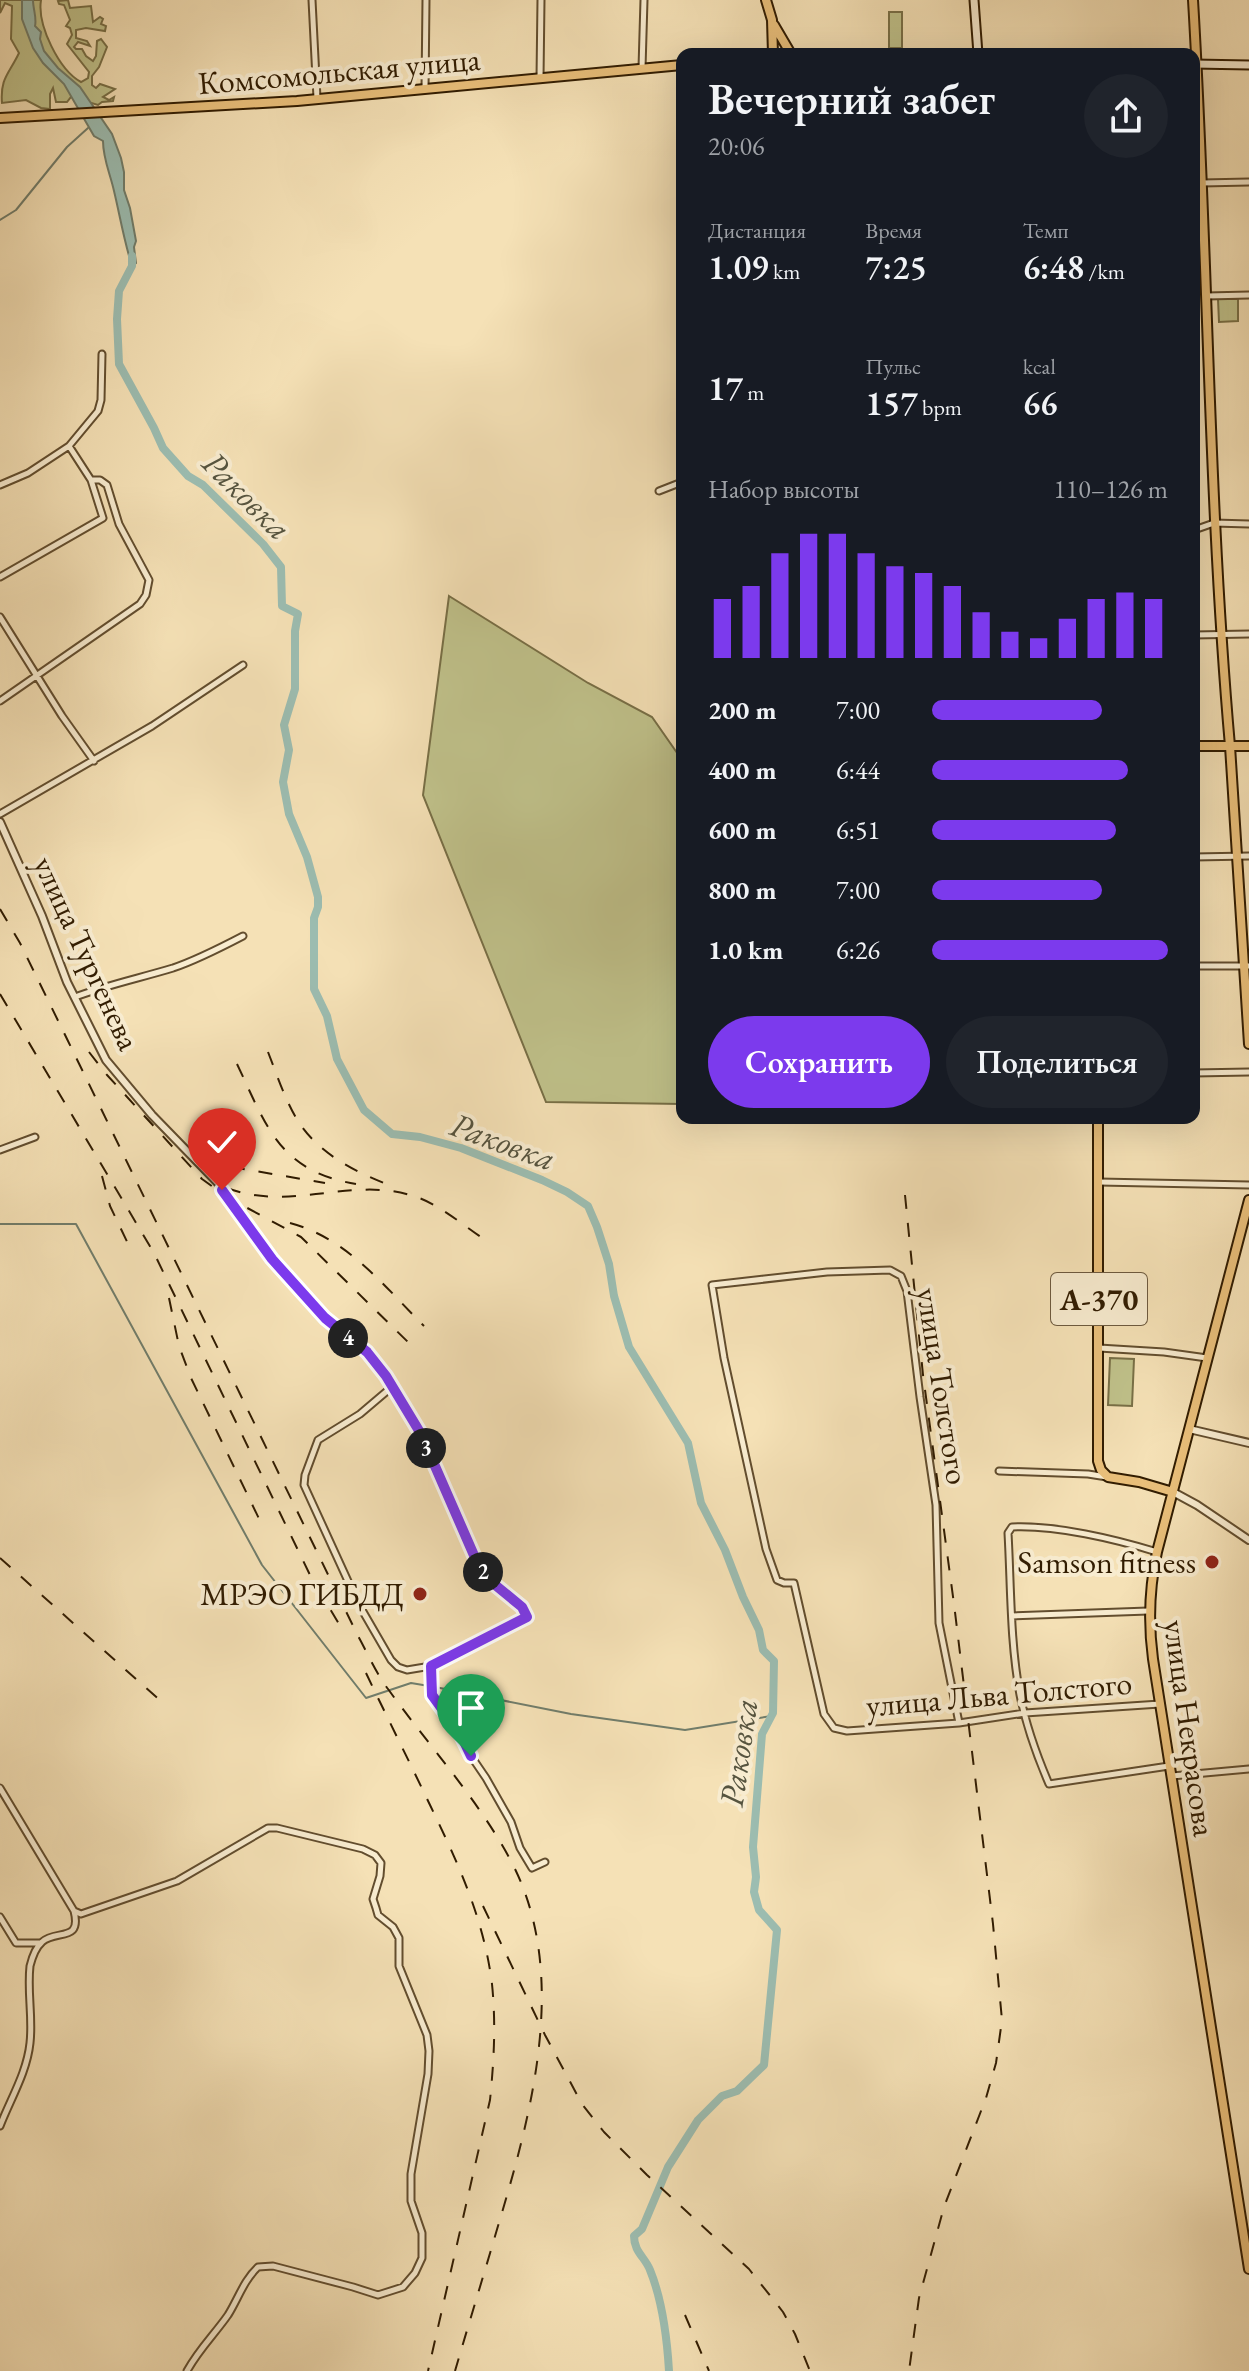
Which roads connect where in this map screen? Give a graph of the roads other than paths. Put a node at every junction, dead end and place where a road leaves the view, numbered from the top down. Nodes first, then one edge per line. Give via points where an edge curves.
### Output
1 (312, 0) edge
2 (426, 0) edge
3 (541, 0) edge
4 (644, 0) edge
5 (766, 0) edge
6 (974, 0) edge
7 (1193, 0) edge
8 (772, 20) junction
9 (773, 48) edge
10 (788, 48) edge
11 (978, 48) edge
12 (1194, 48) edge
13 (1200, 64) edge
14 (676, 65) edge
15 (1249, 65) edge
16 (642, 68) junction
17 (540, 78) junction
18 (425, 89) junction
19 (317, 99) junction
20 (0, 118) edge
21 (1249, 182) edge
22 (1200, 183) edge
23 (1200, 208) edge
24 (1249, 295) edge
25 (1207, 296) junction
26 (102, 354) dead end
27 (69, 446) junction
28 (91, 480) junction
29 (676, 484) edge
30 (0, 485) edge
31 (659, 491) dead end
32 (1214, 523) junction
33 (1249, 524) edge
34 (1200, 528) edge
35 (0, 577) edge
36 (0, 617) edge
37 (1249, 634) edge
38 (1200, 635) edge
39 (1222, 635) junction
40 (243, 665) dead end
41 (37, 677) junction
42 (0, 701) edge
43 (1200, 746) edge
44 (1230, 746) junction
45 (1249, 746) edge
46 (94, 761) junction
47 (0, 814) edge
48 (0, 822) edge
49 (1237, 856) junction
50 (1249, 856) edge
51 (1200, 857) edge
52 (243, 936) dead end
53 (1200, 966) edge
54 (1247, 966) edge
55 (75, 997) junction
56 (1249, 1044) edge
57 (1249, 1072) edge
58 (1200, 1073) edge
59 (1098, 1124) edge
60 (35, 1137) dead end
61 (0, 1150) edge
62 (1099, 1182) junction
63 (1249, 1185) edge
64 (1249, 1200) edge
65 (712, 1285) joint
66 (1099, 1348) junction
67 (1207, 1358) junction
68 (386, 1376) joint
69 (393, 1386) junction
70 (1189, 1429) junction
71 (1249, 1443) edge
72 (999, 1471) dead end
73 (1108, 1477) junction
74 (1173, 1492) junction
75 (1249, 1540) edge
76 (1157, 1552) junction
77 (1148, 1611) junction
78 (1012, 1616) junction
79 (431, 1666) junction
80 (1160, 1704) junction
81 (1025, 1713) junction
82 (959, 1723) junction
83 (1170, 1766) junction
84 (1249, 1769) edge
85 (1172, 1776) junction
86 (0, 1788) edge
87 (545, 1862) dead end
88 (74, 1911) junction
89 (0, 1917) edge
90 (40, 1943) junction
91 (0, 2126) edge
92 (1249, 2269) edge
93 (187, 2371) edge

1 - 19 street
2 - 18 street
3 - 17 street
4 - 16 street
5 - 8 main road
6 - 11 main road
7 - 12 main road
8 - 9 main road
8 - 10 main road
13 - 15 main road
14 - 16 main road, Комсомольская улица
16 - 17 main road, Комсомольская улица
17 - 18 main road, Комсомольская улица
18 - 19 main road, Комсомольская улица
19 - 20 main road, Комсомольская улица
21 - 22 street
23 - 25 main road
24 - 25 street
25 - 32 main road
26 - 27 street via 98,411
27 - 28 street
27 - 30 street
28 - 35 street via 103,518
28 - 41 street via 107,485 148,587 140,604
29 - 31 street
32 - 33 street
32 - 34 street
32 - 39 main road
36 - 41 street
37 - 39 street
38 - 39 street
39 - 44 main road
40 - 46 street
41 - 42 street
41 - 46 street
43 - 44 main road
44 - 45 main road
44 - 49 main road
46 - 47 street
48 - 55 street, улица Тургенева
49 - 50 street
49 - 51 street
49 - 54 main road
52 - 55 street via 173,968
53 - 54 street
54 - 56 main road
55 - 68 street, улица Тургенева via 106,1060 219,1184 272,1259
57 - 58 street
59 - 62 main road, А-370
60 - 61 street
62 - 63 street
62 - 66 main road, А-370
64 - 67 main road, улица Некрасова
65 - 82 street, улица Льва Толстого via 766,1549 777,1580 794,1583 827,1720 847,1731
65 - 82 street, улица Толстого via 827,1272 890,1270 901,1276 935,1496 939,1623
66 - 67 street
66 - 73 main road, А-370 via 1098,1461
67 - 70 main road, улица Некрасова
68 - 69 street, улица Тургенева
69 - 79 street, улица Тургенева via 421,1434 476,1560 527,1617
69 - 79 street via 318,1440 304,1485 358,1603 391,1660 407,1670
70 - 71 street
70 - 74 main road, улица Некрасова
72 - 73 street
73 - 74 main road
74 - 75 street
74 - 76 main road, улица Некрасова
76 - 77 main road, улица Некрасова
76 - 78 street via 1037,1527 1012,1527
77 - 78 street
77 - 80 main road, улица Некрасова
78 - 81 street
79 - 87 street via 432,1695 486,1778 526,1860 532,1868
80 - 81 street, улица Льва Толстого
80 - 83 main road, улица Некрасова
81 - 82 street, улица Льва Толстого
81 - 83 street via 1050,1785
83 - 85 main road, улица Некрасова
84 - 85 street
85 - 92 main road, улица Некрасова
86 - 88 street
88 - 90 street via 74,1929
88 - 93 street via 86,1913 167,1885 268,1828 363,1849 381,1863 373,1899 378,1915 399,1938 397,1960 427,2035 429,2065 411,2174 411,2201 422,2233 419,2266 403,2287 378,2295 273,2266 258,2267
89 - 90 street via 16,1943
90 - 91 street via 30,1966 28,2054

